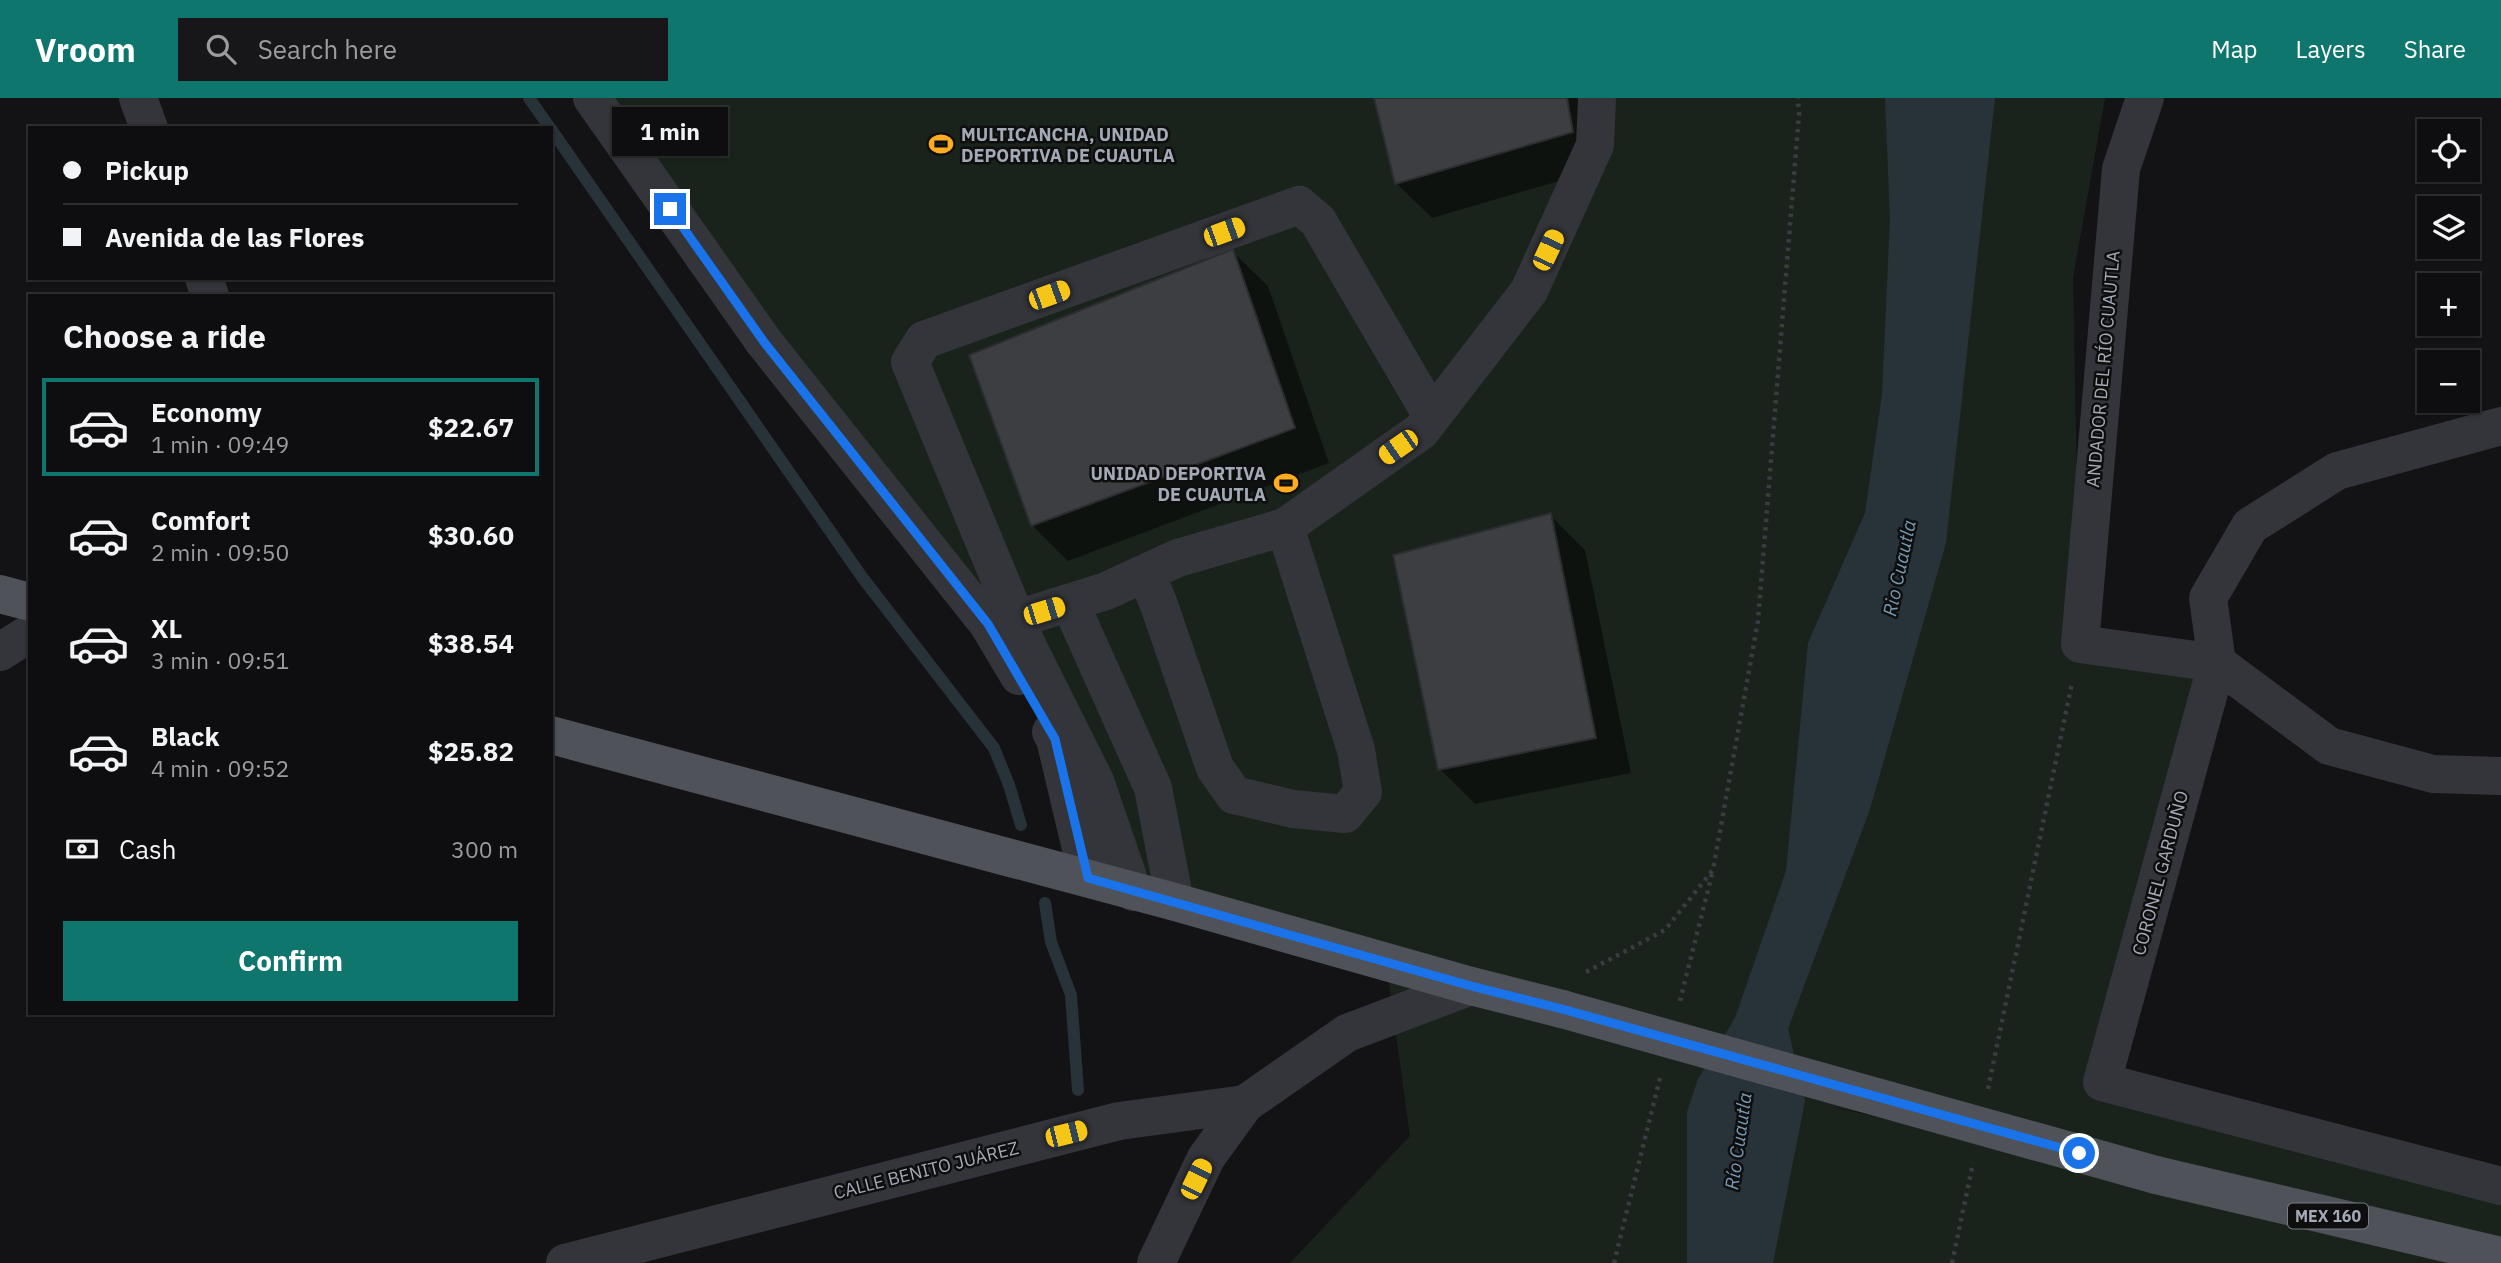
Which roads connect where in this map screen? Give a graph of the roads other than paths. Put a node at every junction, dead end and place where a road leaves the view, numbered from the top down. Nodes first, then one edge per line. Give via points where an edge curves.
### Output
1 (138, 98) edge
2 (592, 98) edge
3 (1597, 98) edge
4 (2146, 98) edge
5 (148, 126) edge
6 (1432, 416) junction
7 (2501, 426) edge
8 (1285, 527) junction
9 (1146, 573) junction
10 (0, 594) edge
11 (28, 602) edge
12 (1070, 603) junction
13 (1017, 619) junction
14 (28, 634) edge
15 (0, 652) edge
16 (2217, 663) junction
17 (553, 736) edge
18 (2501, 776) edge
19 (1088, 878) junction
20 (1133, 892) junction
21 (1175, 902) junction
22 (1471, 986) junction
23 (1245, 1104) junction
24 (2501, 1186) edge
25 (2501, 1256) edge
26 (565, 1263) edge
27 (1156, 1263) edge

1 - 5 street
2 - 19 street via 764,342 988,624 1055,739
3 - 6 street via 1595,145 1529,291
4 - 16 street, ANDADOR DEL RÍO CUAUTLA via 2121,169 2080,644
6 - 8 street via 1421,431
6 - 13 street via 1318,221 1298,205 924,340 910,362
7 - 16 street via 2337,471 2250,526 2208,598
8 - 9 street via 1178,558
8 - 9 street via 1356,750 1363,792 1345,814 1234,795 1215,768
9 - 12 street
10 - 11 main road
12 - 13 street
12 - 21 street via 1153,788
13 - 20 street via 1095,782
14 - 15 street
16 - 18 street via 2329,746 2433,774
16 - 24 street, CORONEL GARDUÑO via 2102,1082
17 - 19 main road, MEX 160
19 - 20 main road, MEX 160
20 - 21 main road, MEX 160
21 - 22 main road, MEX 160
22 - 23 street, CALLE BENITO JUÁREZ via 1347,1032
22 - 25 main road, MEX 160, bridge via 2156,1175
23 - 26 street, CALLE BENITO JUÁREZ via 1119,1121
23 - 27 street via 1206,1158

